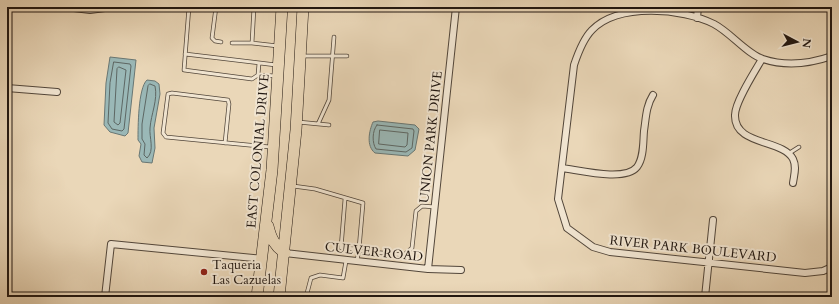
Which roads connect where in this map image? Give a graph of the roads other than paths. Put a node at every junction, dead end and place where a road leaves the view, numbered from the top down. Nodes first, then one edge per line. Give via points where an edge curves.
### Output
1 (66, 7) edge
2 (112, 7) edge
3 (189, 7) edge
4 (216, 7) edge
5 (254, 7) edge
6 (282, 7) edge
7 (303, 7) edge
8 (456, 7) edge
9 (698, 7) edge
10 (697, 18) junction
11 (334, 37) dead end
12 (221, 42) dead end
13 (252, 43) junction
14 (232, 44) dead end
15 (281, 46) junction
16 (185, 54) junction
17 (301, 56) junction
18 (347, 56) dead end
19 (832, 56) edge
20 (332, 57) junction
21 (762, 59) junction
22 (259, 63) junction
23 (279, 71) junction
24 (258, 75) junction
25 (7, 88) edge
26 (57, 92) dead end
27 (653, 95) dead end
28 (297, 122) junction
29 (318, 124) junction
30 (329, 125) dead end
31 (225, 143) junction
32 (799, 147) dead end
33 (274, 148) junction
34 (788, 154) junction
35 (562, 168) junction
36 (793, 183) dead end
37 (291, 186) junction
38 (345, 199) junction
39 (435, 207) junction
40 (267, 220) junction
41 (713, 220) dead end
42 (358, 249) junction
43 (285, 253) junction
44 (262, 259) junction
45 (346, 260) junction
46 (357, 261) junction
47 (709, 263) junction
48 (832, 267) edge
49 (428, 269) junction
50 (460, 270) dead end
51 (105, 297) edge
52 (183, 297) edge
53 (205, 297) edge
54 (258, 297) edge
55 (279, 297) edge
56 (306, 297) edge
57 (705, 297) edge

1 - 2 street via 90,10
3 - 16 lane
4 - 12 lane via 212,38
5 - 13 lane
6 - 15 highway, EAST COLONIAL DRIVE
7 - 17 highway
8 - 39 street, UNION PARK DRIVE
9 - 10 street
10 - 21 street, RIVER PARK BOULEVARD via 729,33
10 - 35 street, RIVER PARK BOULEVARD via 642,10 621,13 592,30 581,45 574,65
11 - 20 lane
13 - 14 lane
13 - 15 lane
15 - 23 highway, EAST COLONIAL DRIVE
16 - 22 lane
16 - 24 lane via 185,70 252,79
17 - 20 lane
17 - 28 highway
18 - 20 lane
19 - 21 street, RIVER PARK BOULEVARD via 798,64 782,64
20 - 29 lane via 329,100
21 - 34 street via 734,115 738,127 746,135
22 - 23 lane
22 - 24 lane
23 - 24 lane
23 - 33 highway, EAST COLONIAL DRIVE
25 - 26 street
27 - 35 street via 647,104 641,158 637,167 628,174 617,175
28 - 29 lane
28 - 37 highway
29 - 30 lane
31 - 31 lane via 164,136 168,94 172,92 228,100
31 - 33 lane
32 - 34 lane
33 - 40 highway, EAST COLONIAL DRIVE
34 - 36 street via 795,167
35 - 47 street, RIVER PARK BOULEVARD via 558,199 562,216 567,228 580,239 593,247 610,252
37 - 38 lane via 315,189
37 - 43 highway
38 - 42 lane via 363,203
38 - 42 lane via 341,248
39 - 42 lane via 422,206 416,211 412,248 404,255
39 - 49 street, UNION PARK DRIVE
40 - 43 highway via 271,238
40 - 44 highway, EAST COLONIAL DRIVE
41 - 47 street
42 - 46 lane
43 - 45 street, CULVER ROAD
43 - 55 highway
44 - 51 street via 111,244
44 - 54 highway, EAST COLONIAL DRIVE
45 - 46 street, CULVER ROAD
45 - 56 lane via 343,278 320,275 311,278
46 - 49 street, CULVER ROAD
47 - 48 street, RIVER PARK BOULEVARD via 805,273
47 - 57 street
49 - 50 street, CULVER ROAD
52 - 53 lane

